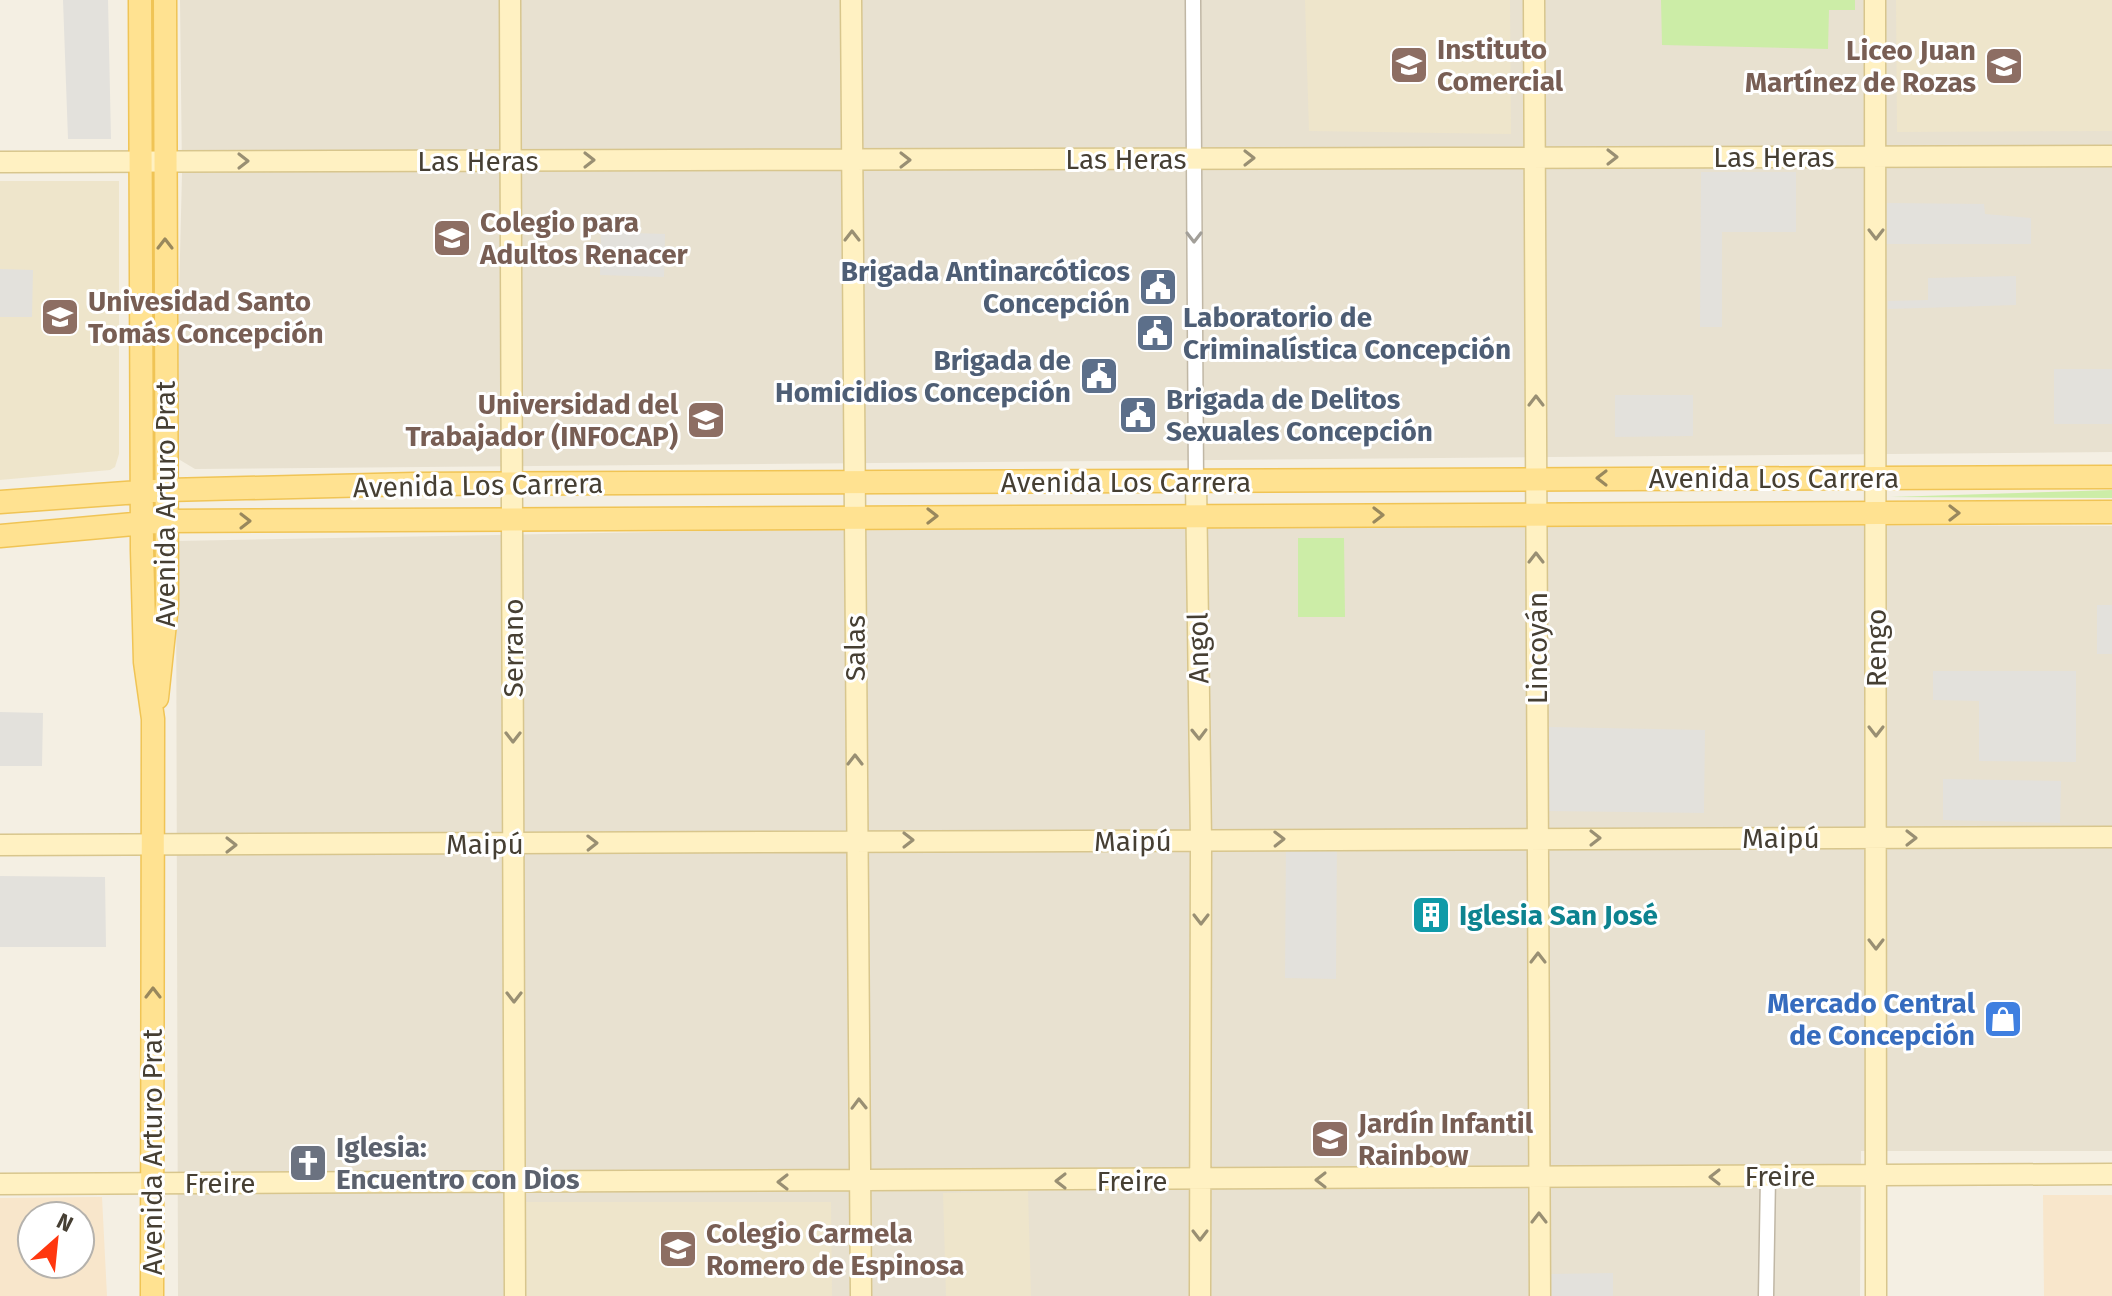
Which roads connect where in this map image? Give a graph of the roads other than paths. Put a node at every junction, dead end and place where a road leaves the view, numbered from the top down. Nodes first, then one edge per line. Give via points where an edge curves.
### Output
1 (140, 0) edge
2 (165, 0) edge
3 (510, 0) edge
4 (851, 0) edge
5 (1193, 0) edge
6 (1534, 0) edge
7 (1875, 0) edge
8 (1876, 156) junction
9 (2112, 156) edge
10 (1534, 158) junction
11 (1194, 159) junction
12 (852, 160) junction
13 (511, 161) junction
14 (0, 162) edge
15 (140, 162) junction
16 (165, 162) junction
17 (2112, 477) edge
18 (1876, 478) junction
19 (1536, 479) junction
20 (854, 482) junction
21 (1196, 482) junction
22 (512, 483) junction
23 (167, 490) junction
24 (141, 491) junction
25 (0, 502) edge
26 (2112, 512) edge
27 (1876, 513) junction
28 (1536, 515) junction
29 (1196, 516) junction
30 (854, 517) junction
31 (513, 519) junction
32 (167, 521) junction
33 (141, 524) junction
34 (0, 536) edge
35 (153, 719) junction
36 (2112, 837) edge
37 (1876, 838) junction
38 (1538, 839) junction
39 (855, 840) junction
40 (1201, 841) junction
41 (514, 844) junction
42 (0, 845) edge
43 (153, 846) junction
44 (2112, 1174) edge
45 (1768, 1176) junction
46 (1877, 1176) junction
47 (1539, 1178) junction
48 (1200, 1180) junction
49 (861, 1182) junction
50 (152, 1183) junction
51 (0, 1184) edge
52 (514, 1184) junction
53 (152, 1296) edge
54 (515, 1296) edge
55 (861, 1296) edge
56 (1200, 1296) edge
57 (1540, 1296) edge
58 (1766, 1296) edge
59 (1876, 1296) edge

1 - 15 main road, Avenida Arturo Prat
2 - 16 main road, Avenida Arturo Prat
3 - 13 street, Serrano
4 - 12 street, Salas
5 - 11 street, Angol
6 - 10 street, Lincoyán
7 - 8 street, Rengo
8 - 9 street, Las Heras
10 -> 8 street, Las Heras
8 -> 18 street, Rengo
11 -> 10 street, Las Heras
19 -> 10 street, Lincoyán
12 -> 11 street, Las Heras
11 -> 21 street, Angol
13 -> 12 street, Las Heras
20 -> 12 street, Salas
16 -> 13 street, Las Heras
13 - 22 street, Serrano
14 - 15 street, Las Heras
15 - 16 street, Las Heras
15 - 24 main road, Avenida Arturo Prat
23 -> 16 main road, Avenida Arturo Prat
17 - 18 main road, Avenida Los Carrera
18 -> 19 main road, Avenida Los Carrera
18 - 27 street, Rengo
19 - 21 main road, Avenida Los Carrera
19 - 28 street, Lincoyán
20 - 21 main road, Avenida Los Carrera
20 - 22 main road, Avenida Los Carrera
20 - 30 street, Salas
21 - 29 street, Angol
22 - 23 main road, Avenida Los Carrera
22 - 31 street, Serrano
23 - 24 main road, Avenida Los Carrera
23 - 32 main road, Avenida Arturo Prat
24 - 25 main road, Avenida Los Carrera
24 - 33 main road, Avenida Arturo Prat
27 -> 26 main road, Avenida Los Carrera
27 - 28 main road, Avenida Los Carrera
27 -> 37 street, Rengo
29 -> 28 main road, Avenida Los Carrera
38 -> 28 street, Lincoyán
30 -> 29 main road, Avenida Los Carrera
29 -> 40 street, Angol
30 - 31 main road, Avenida Los Carrera
39 -> 30 street, Salas
32 -> 31 main road, Avenida Los Carrera
31 -> 41 street, Serrano
32 - 33 main road, Avenida Los Carrera
32 - 35 main road, Avenida Arturo Prat via 165,629
33 - 34 main road, Avenida Los Carrera
33 - 35 main road, Avenida Arturo Prat via 144,648
35 - 43 main road, Avenida Arturo Prat
37 -> 36 street, Maipú
38 -> 37 street, Maipú
37 -> 46 street, Rengo
40 -> 38 street, Maipú
47 -> 38 street, Lincoyán
39 -> 40 street, Maipú
41 -> 39 street, Maipú
49 -> 39 street, Salas
40 -> 48 street, Angol
43 -> 41 street, Maipú
41 -> 52 street, Serrano
42 - 43 street, Maipú
50 -> 43 main road, Avenida Arturo Prat
44 - 46 street, Freire
45 - 46 street, Freire
45 -> 47 street, Freire
45 - 58 street
46 - 59 street, Rengo
47 -> 48 street, Freire
57 -> 47 street, Lincoyán
48 -> 49 street, Freire
48 -> 56 street, Angol
49 -> 52 street, Freire
49 - 55 street, Salas
50 - 51 street, Freire
50 - 52 street, Freire
50 - 53 main road, Avenida Arturo Prat
52 - 54 street, Serrano

